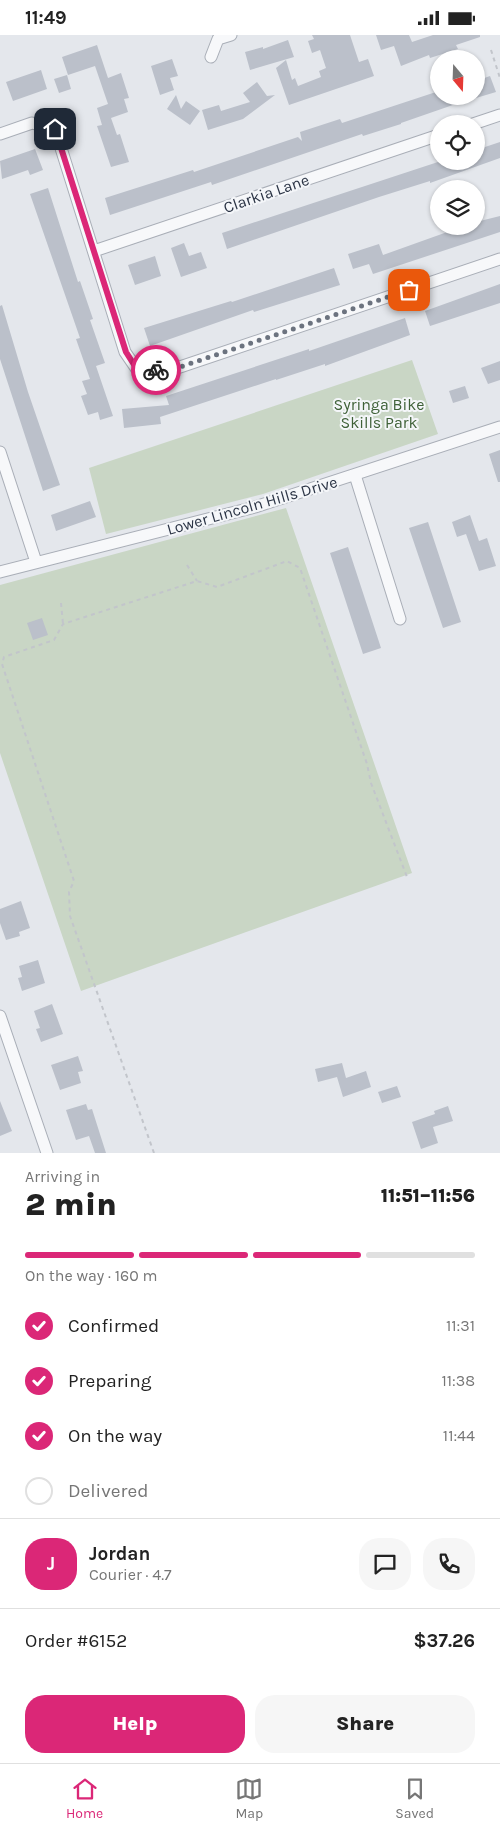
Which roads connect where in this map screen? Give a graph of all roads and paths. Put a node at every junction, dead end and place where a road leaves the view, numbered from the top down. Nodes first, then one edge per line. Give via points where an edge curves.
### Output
1 (231, 35) edge
2 (491, 50) dead end
3 (211, 57) dead end
4 (500, 78) edge
5 (500, 115) edge
6 (485, 120) edge
7 (0, 134) edge
8 (430, 138) edge
9 (94, 251) junction
10 (500, 259) edge
11 (500, 427) edge
12 (0, 452) edge
13 (355, 475) junction
14 (36, 562) junction
15 (187, 565) dead end
16 (0, 572) edge
17 (197, 581) junction
18 (61, 603) dead end
19 (400, 619) dead end
20 (63, 624) junction
21 (407, 877) dead end
22 (0, 1016) edge
23 (47, 1153) edge
24 (154, 1153) edge

1 - 3 street via 218,39
2 - 4 path
5 - 6 street
7 - 9 street via 32,123 55,129
8 - 9 street, Clarkia Lane
9 - 10 street via 126,352 138,371 171,370
11 - 13 street, Lower Lincoln Hills Drive
12 - 14 street
13 - 14 street, Lower Lincoln Hills Drive via 255,507
13 - 19 street
14 - 16 street, Lower Lincoln Hills Drive
15 - 17 path
17 - 20 path
17 - 21 path via 217,587 287,561 300,567 371,783
18 - 20 path
20 - 24 path via 54,640 4,657 2,664 74,881 69,892 70,916
22 - 23 street

